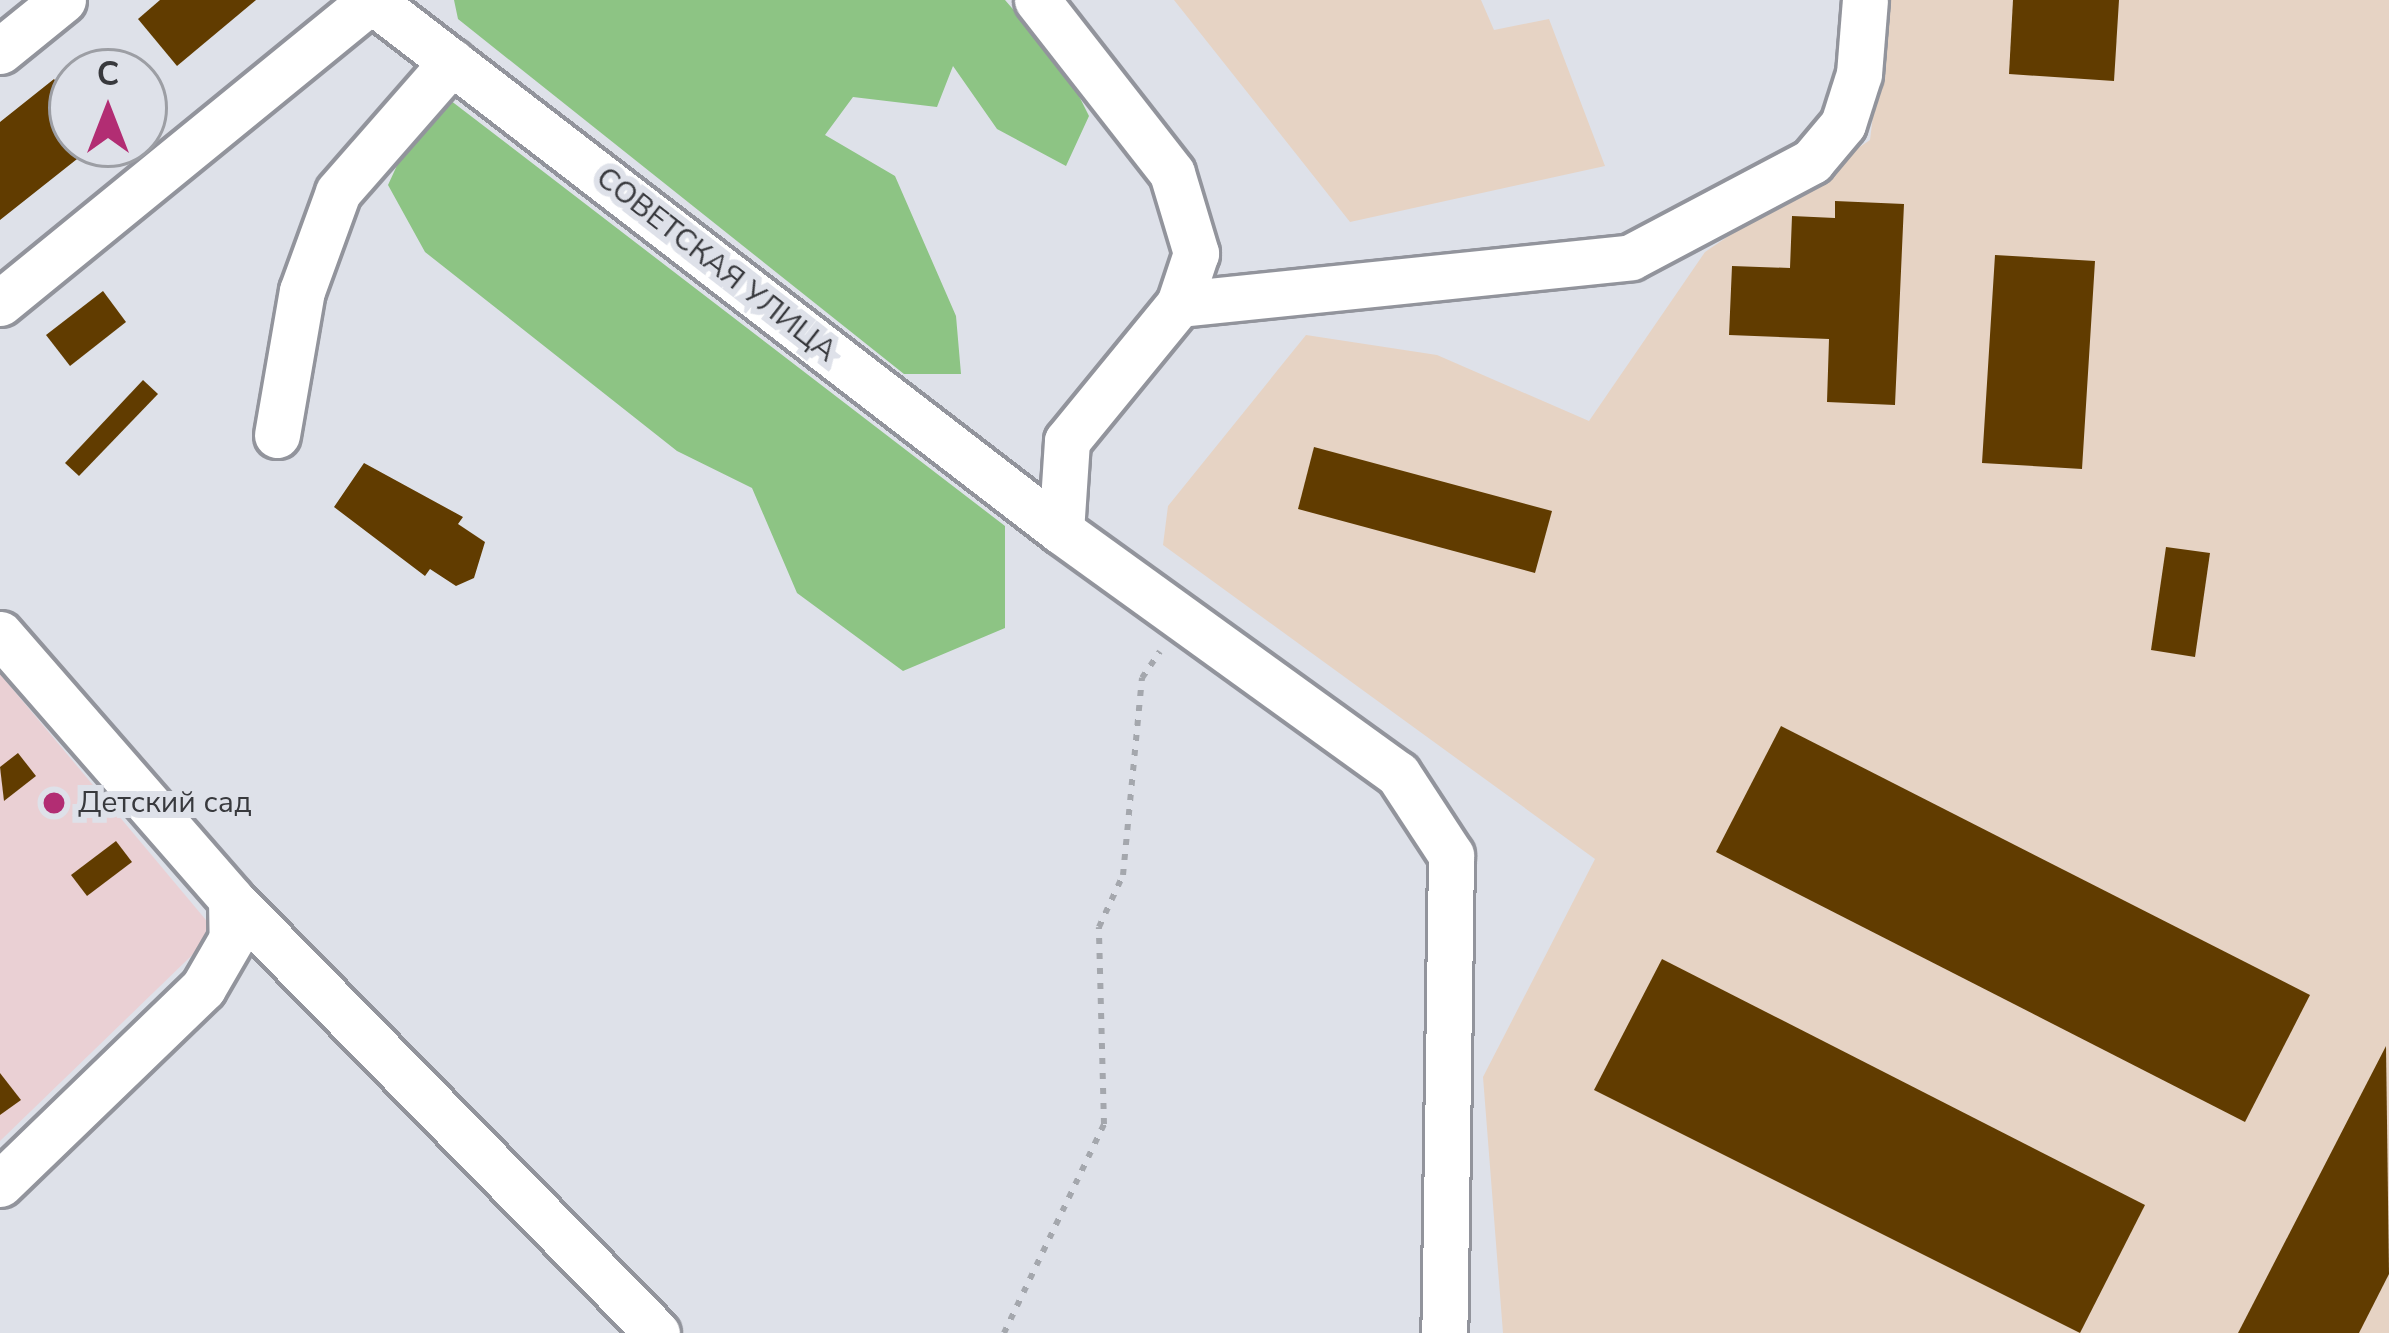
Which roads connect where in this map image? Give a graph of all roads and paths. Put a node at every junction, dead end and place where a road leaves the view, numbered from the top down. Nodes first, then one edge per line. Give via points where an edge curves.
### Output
1 (63, 0) edge
2 (371, 0) edge
3 (1037, 0) edge
4 (1864, 0) edge
5 (0, 51) edge
6 (452, 62) junction
7 (0, 303) edge
8 (1178, 304) junction
9 (277, 435) dead end
10 (1061, 531) junction
11 (1182, 618) junction
12 (0, 634) edge
13 (231, 899) junction
14 (0, 1184) edge
15 (657, 1333) edge
16 (1004, 1333) edge
17 (1444, 1333) edge

1 - 5 street
2 - 6 street, СОВЕТСКАЯ УЛИЦА
2 - 7 street, СОВЕТСКАЯ УЛИЦА
3 - 8 street via 1172,173 1196,253
4 - 8 street via 1859,74 1843,124 1812,161 1631,257
6 - 9 street via 338,192 302,291
6 - 10 street, СОВЕТСКАЯ УЛИЦА
8 - 10 street via 1067,441
10 - 11 street, СОВЕТСКАЯ УЛИЦА
11 - 16 path via 1142,678 1123,875 1099,927 1104,1124
11 - 17 street, СОВЕТСКАЯ УЛИЦА via 1398,774 1450,855
12 - 13 street
13 - 14 street via 232,938 203,988
13 - 15 street

